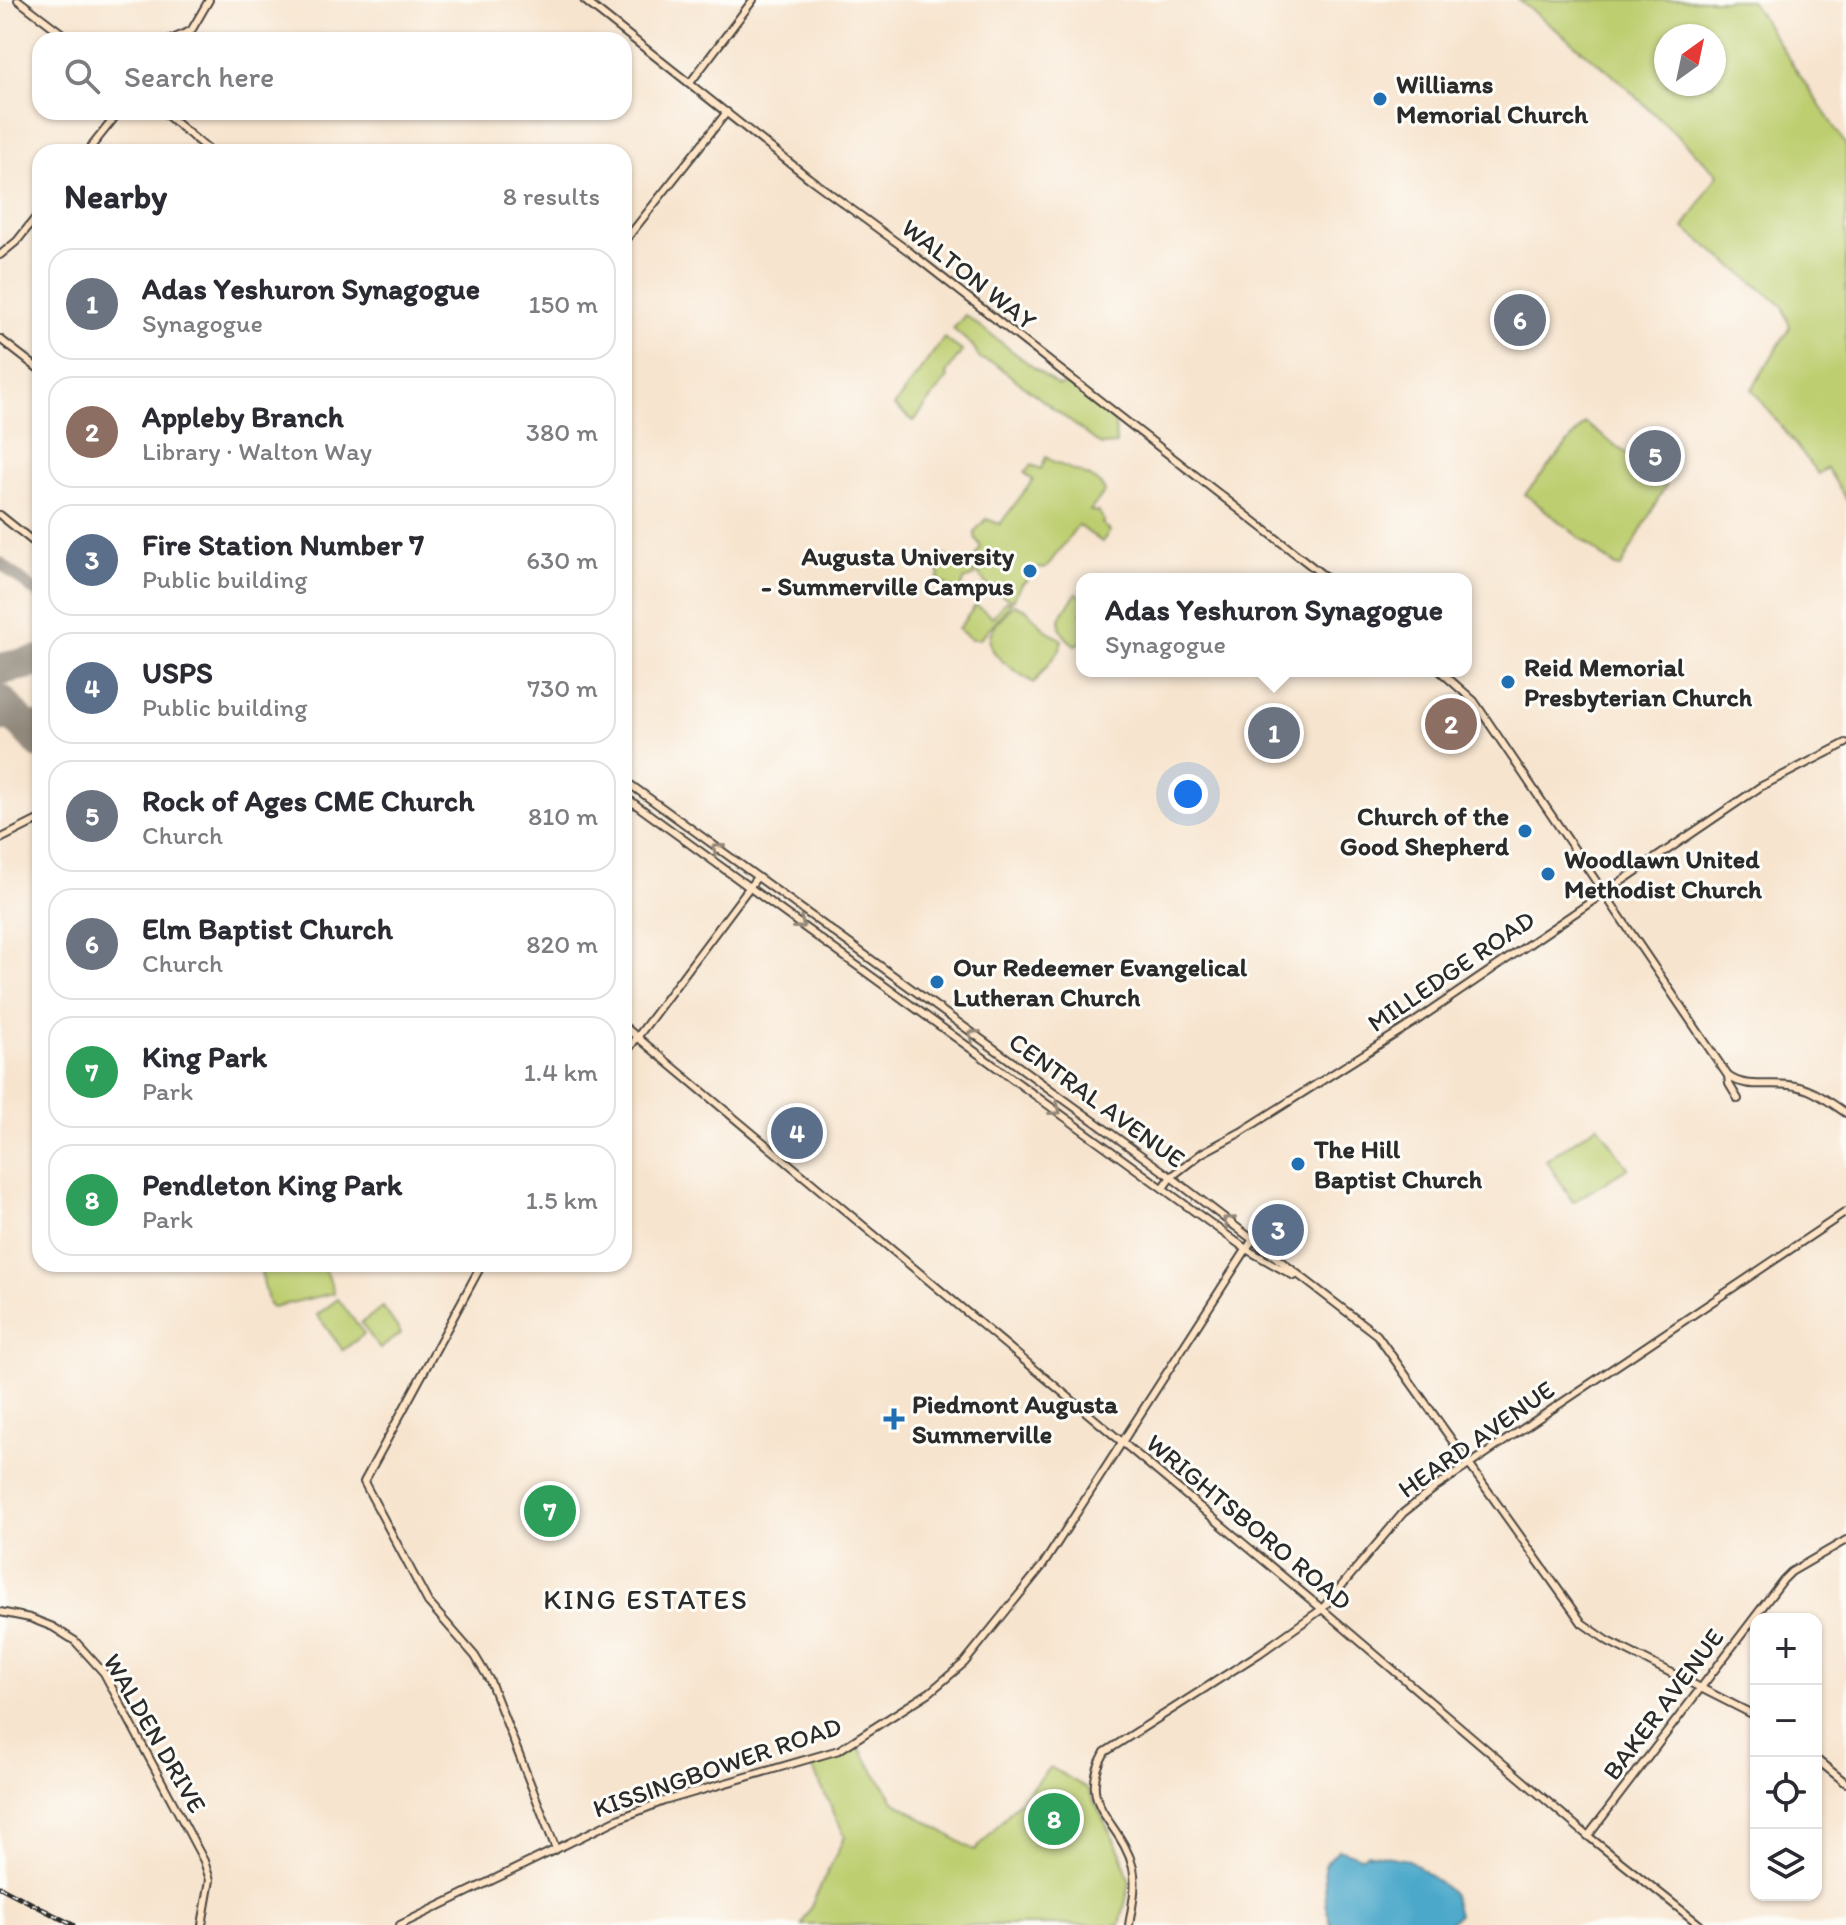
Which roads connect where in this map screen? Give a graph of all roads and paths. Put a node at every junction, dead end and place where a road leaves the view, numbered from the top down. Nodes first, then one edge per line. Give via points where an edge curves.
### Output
1 (18, 0) edge
2 (209, 0) edge
3 (584, 0) edge
4 (753, 0) edge
5 (191, 31) edge
6 (59, 32) edge
7 (625, 32) edge
8 (632, 38) edge
9 (690, 83) junction
10 (727, 112) junction
11 (113, 120) edge
12 (173, 120) edge
13 (93, 144) edge
14 (201, 144) edge
15 (32, 222) edge
16 (632, 232) edge
17 (0, 255) edge
18 (0, 339) edge
19 (32, 364) edge
20 (0, 515) edge
21 (32, 541) edge
22 (1320, 573) edge
23 (1447, 677) edge
24 (1846, 743) edge
25 (632, 786) edge
26 (632, 802) edge
27 (32, 823) edge
28 (0, 839) edge
29 (757, 877) junction
30 (749, 888) junction
31 (1604, 894) junction
32 (632, 1033) edge
33 (637, 1037) junction
34 (632, 1044) edge
35 (1728, 1076) junction
36 (1738, 1099) dead end
37 (1846, 1113) edge
38 (1171, 1177) junction
39 (1163, 1188) junction
40 (1846, 1212) edge
41 (1253, 1239) junction
42 (1246, 1249) junction
43 (478, 1272) edge
44 (1311, 1287) junction
45 (1123, 1442) junction
46 (1469, 1465) junction
47 (1846, 1540) edge
48 (1322, 1609) junction
49 (0, 1612) edge
50 (1701, 1688) junction
51 (1750, 1713) edge
52 (1822, 1764) edge
53 (1846, 1783) edge
54 (1588, 1836) junction
55 (556, 1849) junction
56 (202, 1925) edge
57 (400, 1925) edge
58 (1129, 1925) edge
59 (1700, 1925) edge

1 - 6 main road
2 - 5 main road
3 - 7 main road, WALTON WAY
4 - 9 main road
8 - 9 main road, WALTON WAY
9 - 10 main road, WALTON WAY
10 - 16 main road
10 - 22 main road, WALTON WAY
11 - 13 main road
12 - 14 main road
15 - 17 main road
18 - 19 main road
20 - 21 main road
23 - 31 main road via 1474,701
24 - 31 main road, MILLEDGE ROAD via 1760,787
29 -> 25 main road, CENTRAL AVENUE
26 - 30 main road, CENTRAL AVENUE
27 - 28 main road
29 - 30 main road
38 -> 29 main road, CENTRAL AVENUE
30 - 33 main road
30 -> 39 main road, CENTRAL AVENUE
31 - 35 main road
31 - 38 main road, MILLEDGE ROAD
32 - 33 main road, WRIGHTSBORO ROAD
33 - 34 main road
33 - 45 main road, WRIGHTSBORO ROAD
35 - 36 main road
35 - 37 main road via 1738,1083 1809,1089
38 - 39 main road, MILLEDGE ROAD
41 -> 38 main road, CENTRAL AVENUE
39 - 42 main road, CENTRAL AVENUE
40 - 46 main road, HEARD AVENUE
41 - 42 main road, KISSINGBOWER ROAD
41 - 44 main road, CENTRAL AVENUE
42 - 44 main road, CENTRAL AVENUE
42 - 45 main road, KISSINGBOWER ROAD
43 - 55 main road via 364,1482 428,1602 490,1681
44 - 46 main road, CENTRAL AVENUE via 1377,1335
45 - 48 main road, WRIGHTSBORO ROAD
45 - 55 main road, KISSINGBOWER ROAD via 1043,1565 964,1663 930,1692 839,1750 664,1801
46 - 48 main road, HEARD AVENUE via 1403,1513
46 - 50 main road, CENTRAL AVENUE via 1582,1623
47 - 50 main road, BAKER AVENUE via 1791,1572
48 - 54 main road, WRIGHTSBORO ROAD
48 - 58 main road, HEARD AVENUE via 1105,1752 1093,1775 1095,1795 1133,1869
49 - 56 main road, WALDEN DRIVE via 53,1627 75,1641 104,1673 204,1861 210,1880
50 - 51 main road, CENTRAL AVENUE
50 - 54 main road, BAKER AVENUE
52 - 53 main road
54 - 59 main road, WRIGHTSBORO ROAD
55 - 57 main road, KISSINGBOWER ROAD

